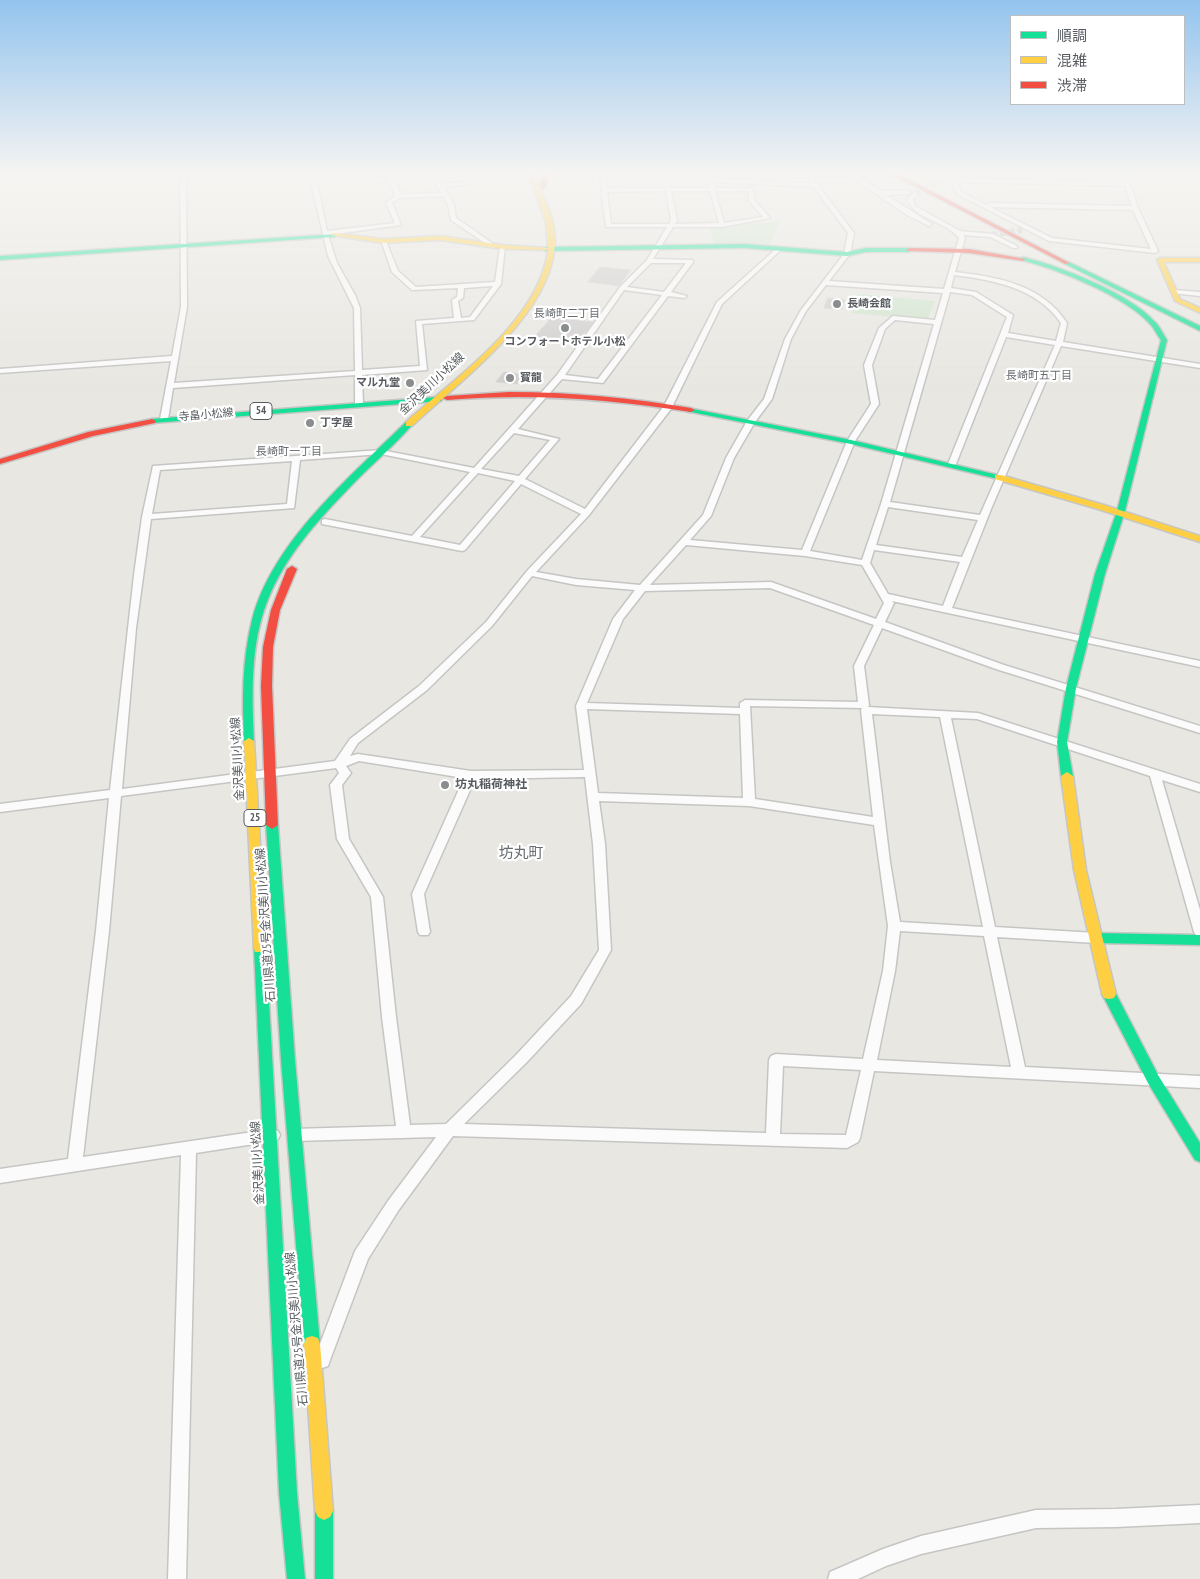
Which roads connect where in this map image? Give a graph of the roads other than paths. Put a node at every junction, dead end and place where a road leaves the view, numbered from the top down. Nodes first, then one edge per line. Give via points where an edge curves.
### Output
1 (151, 246) edge
2 (184, 246) edge
3 (329, 246) edge
4 (384, 246) edge
5 (497, 246) edge
6 (557, 246) edge
7 (558, 246) edge
8 (849, 246) edge
9 (960, 246) edge
10 (966, 246) edge
11 (1032, 246) edge
12 (1044, 246) edge
13 (1105, 246) edge
14 (1153, 246) edge
15 (503, 247) junction
16 (657, 248) junction
17 (780, 248) junction
18 (558, 249) junction
19 (958, 251) junction
20 (975, 252) junction
21 (847, 254) junction
22 (0, 258) edge
23 (649, 260) junction
24 (1200, 260) edge
25 (951, 273) junction
26 (825, 283) junction
27 (498, 284) junction
28 (461, 286) junction
29 (622, 288) junction
30 (948, 290) junction
31 (1174, 292) junction
32 (665, 294) junction
33 (1200, 294) edge
34 (684, 296) dead end
35 (1200, 311) edge
36 (458, 320) junction
37 (937, 322) junction
38 (1200, 322) edge
39 (1200, 329) edge
40 (1005, 335) junction
41 (1059, 343) junction
42 (176, 358) junction
43 (1159, 359) junction
44 (1200, 366) edge
45 (0, 371) edge
46 (357, 373) junction
47 (560, 377) junction
48 (170, 386) junction
49 (546, 394) junction
50 (447, 398) junction
51 (434, 400) junction
52 (359, 404) junction
53 (668, 407) junction
54 (164, 419) junction
55 (751, 421) junction
56 (513, 430) junction
57 (851, 441) junction
58 (381, 452) junction
59 (900, 452) junction
60 (393, 454) junction
61 (296, 459) junction
62 (0, 462) edge
63 (952, 464) junction
64 (476, 471) junction
65 (1003, 476) junction
66 (519, 479) junction
67 (885, 504) junction
68 (1121, 511) junction
69 (586, 513) junction
70 (146, 517) junction
71 (982, 518) junction
72 (325, 522) junction
73 (414, 539) junction
74 (1200, 539) edge
75 (684, 542) junction
76 (872, 547) junction
77 (805, 553) junction
78 (965, 560) junction
79 (865, 563) junction
80 (530, 573) junction
81 (642, 588) junction
82 (884, 596) junction
83 (946, 610) junction
84 (878, 622) junction
85 (1086, 640) junction
86 (1200, 664) edge
87 (1071, 688) junction
88 (582, 706) junction
89 (745, 711) junction
90 (945, 715) junction
91 (1200, 730) edge
92 (1062, 742) junction
93 (339, 764) junction
94 (269, 772) junction
95 (590, 773) junction
96 (253, 774) junction
97 (1155, 774) junction
98 (471, 775) junction
99 (1200, 788) edge
100 (113, 794) junction
101 (594, 797) junction
102 (748, 802) junction
103 (0, 808) edge
104 (879, 822) junction
105 (894, 926) junction
106 (990, 930) junction
107 (424, 932) dead end
108 (1200, 932) edge
109 (1096, 938) junction
110 (1200, 940) edge
111 (870, 1065) junction
112 (1019, 1072) junction
113 (1153, 1079) junction
114 (1200, 1082) edge
115 (449, 1130) junction
116 (404, 1131) junction
117 (270, 1135) junction
118 (294, 1135) junction
119 (773, 1138) junction
120 (189, 1148) junction
121 (1200, 1156) edge
122 (74, 1164) junction
123 (0, 1176) edge
124 (314, 1380) junction
125 (1200, 1514) edge
126 (177, 1579) edge
127 (296, 1579) edge
128 (324, 1579) edge
129 (837, 1579) edge

1 - 22 main road
2 - 42 street via 184,307
3 - 46 street via 340,278 354,295 357,308
4 - 28 street via 395,272 414,289
5 - 15 main road
6 - 18 main road, 金沢美川小松線 / 25
7 - 18 main road, 石川県道25号金沢美川小松線 / 25
8 - 21 street
9 - 19 street
10 - 20 street via 965,249
11 - 39 main road
12 - 38 main road
13 - 14 street via 1155,251
15 - 18 main road
15 - 27 street
16 - 17 main road
16 - 18 main road
16 - 23 street
17 - 21 main road
17 - 53 street via 720,303
18 - 50 main road, 石川県道25号金沢美川小松線 / 25 via 552,285 539,310 521,332
18 - 51 main road, 金沢美川小松線 / 25 via 528,310 510,332
19 - 20 main road
19 - 21 main road via 866,250
19 - 25 street
20 - 43 main road via 1045,265 1135,308 1151,320 1164,340
21 - 26 street
23 - 29 street
23 - 32 street via 691,261
24 - 31 main road via 1160,260
25 - 30 street
25 - 41 street via 1009,283 1059,311 1064,323
26 - 30 street
26 - 55 street via 803,311 777,368 768,399
27 - 28 street
27 - 36 street via 472,319
28 - 36 street via 460,298 455,300
29 - 32 street
29 - 47 street
30 - 37 street
30 - 40 street via 974,293 1011,316
31 - 33 street
31 - 35 main road via 1177,300
32 - 34 street
32 - 47 street via 600,381
36 - 46 street via 418,322 424,368
37 - 57 street via 893,318 882,328 868,365 875,404
37 - 59 street
40 - 41 street
40 - 63 street
41 - 43 street
41 - 65 street
42 - 45 street
42 - 48 street
43 - 44 street
43 - 68 main road
46 - 48 street
46 - 52 street
47 - 49 street
48 - 54 street
49 - 50 main road, 寺畠小松線
49 - 53 main road, 寺畠小松線 via 585,395
49 - 56 street
50 - 51 main road, 寺畠小松線 / 54
50 - 60 main road, 石川県道25号金沢美川小松線 / 25
51 - 52 main road, 寺畠小松線 / 54
51 - 58 main road, 金沢美川小松線 / 25
52 - 54 main road, 寺畠小松線 / 54
53 - 55 main road, 寺畠小松線
53 - 69 street
54 - 62 main road, 寺畠小松線 / 54 via 91,434
55 - 57 main road, 寺畠小松線
55 - 75 street via 730,458 707,516
56 - 64 street
56 - 66 street via 555,439
57 - 59 main road, 寺畠小松線
57 - 77 street
58 - 60 street
58 - 61 street
58 - 96 main road, 金沢美川小松線 / 25 via 314,520 285,556 267,589 254,625 247,692
59 - 63 main road, 寺畠小松線
59 - 67 street
60 - 64 street
60 - 72 main road, 石川県道25号金沢美川小松線 / 25
61 - 70 street via 156,468
61 - 70 street via 291,506
63 - 65 main road, 寺畠小松線
64 - 66 street
64 - 73 street
65 - 68 main road, 寺畠小松線
65 - 71 street
66 - 69 street
66 - 73 street via 462,548
67 - 71 street
67 - 76 street
68 - 74 main road, 寺畠小松線
68 - 85 main road via 1100,574
69 - 80 street
70 - 100 street
71 - 78 street
72 - 73 street
72 - 94 main road, 石川県道25号金沢美川小松線 / 25 via 296,560 282,587 270,623 263,685
75 - 77 street
75 - 81 street
76 - 78 street
76 - 79 street
77 - 79 street
78 - 83 street
79 - 82 street
80 - 81 street via 576,582
80 - 93 street via 489,624 423,688 354,741
81 - 84 street via 771,586
81 - 88 street via 618,619
82 - 83 street
82 - 84 street via 888,602
83 - 85 street
84 - 87 street via 1000,667
84 - 89 street via 859,666 864,705 746,703
85 - 86 street
85 - 87 main road
87 - 91 street
87 - 92 main road
88 - 89 street
88 - 95 street
89 - 102 street
90 - 92 street via 978,716
90 - 104 street via 866,710
90 - 106 street
92 - 97 street
92 - 109 main road via 1080,870
93 - 94 street
93 - 98 street via 358,757
93 - 116 street via 345,773 336,785 343,839 377,898
94 - 96 street
94 - 118 main road, 石川県道25号金沢美川小松線 / 25
95 - 98 street
95 - 101 street
96 - 100 street
96 - 117 main road, 金沢美川小松線 / 25
97 - 99 street
97 - 108 street
98 - 107 street via 418,894
100 - 103 street
100 - 122 street via 106,898
101 - 102 street
101 - 115 street via 605,950 576,1000
102 - 104 street
104 - 105 street
105 - 106 street
105 - 111 street via 889,971
106 - 109 street
106 - 112 street
109 - 110 main road
109 - 113 main road via 1112,1000
111 - 112 street
111 - 119 street via 853,1138 847,1142
111 - 119 street via 776,1060
112 - 113 street
113 - 114 street
113 - 121 main road
115 - 116 street
115 - 119 street
115 - 124 street via 361,1256
116 - 118 street
117 - 118 street
117 - 120 street
117 - 127 main road, 金沢美川小松線 / 25 via 288,1493
118 - 124 main road, 石川県道25号金沢美川小松線 / 25
120 - 122 street
120 - 126 street
122 - 123 street
124 - 128 main road, 石川県道25号金沢美川小松線 / 25 via 321,1432
125 - 129 street via 1036,1519 921,1544

